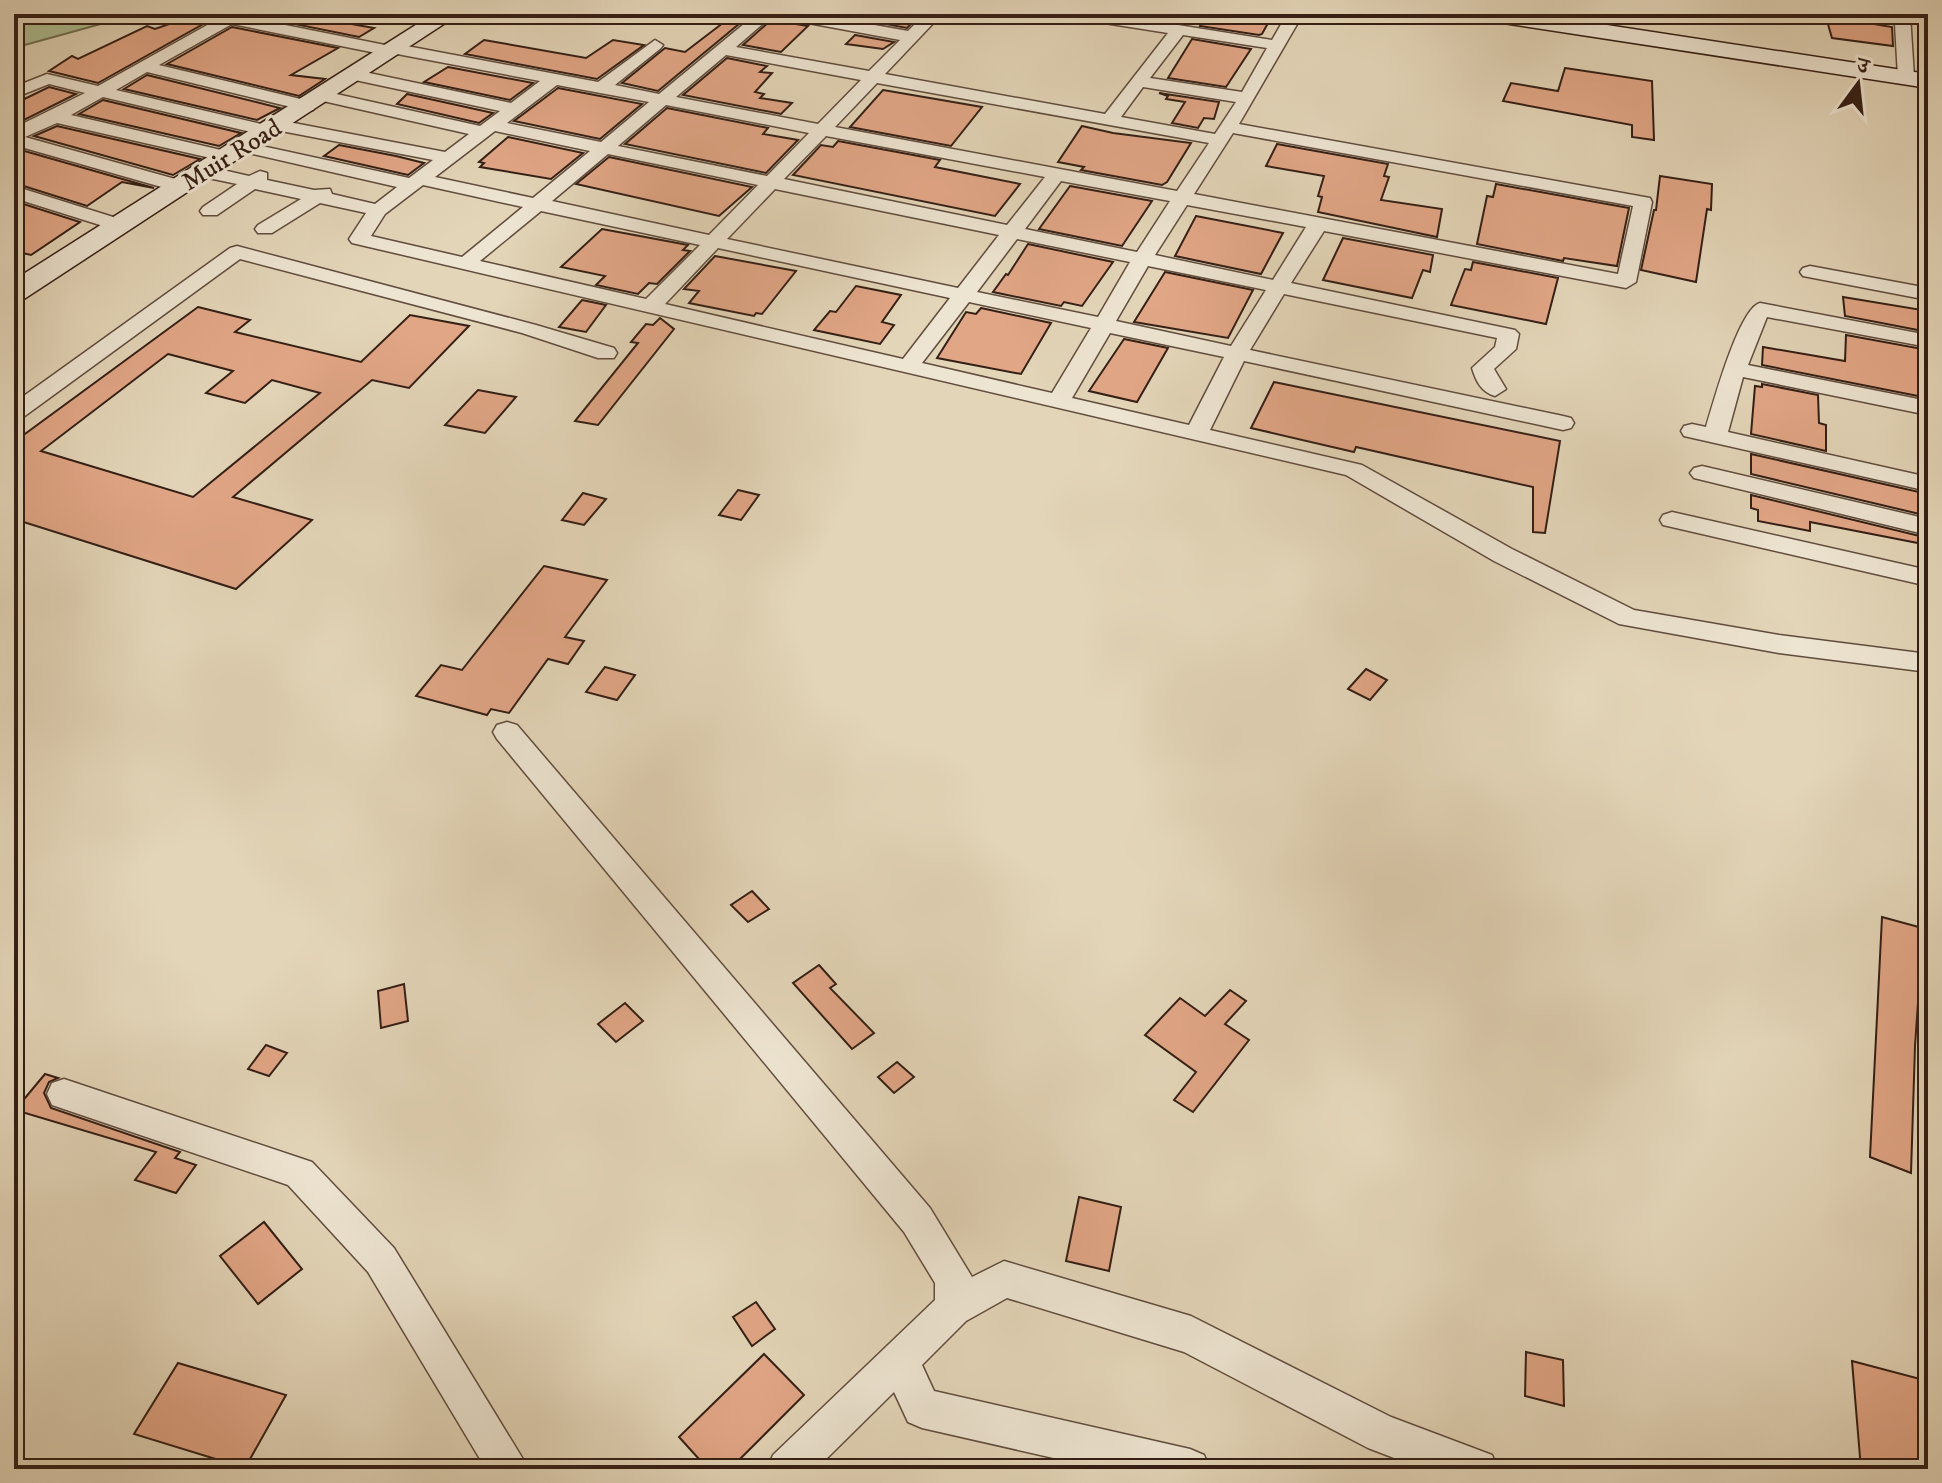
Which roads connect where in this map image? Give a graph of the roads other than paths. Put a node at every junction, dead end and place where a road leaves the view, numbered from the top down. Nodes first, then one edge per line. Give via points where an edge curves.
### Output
1 (448, 14) edge
2 (766, 14) edge
3 (787, 14) edge
4 (934, 14) edge
5 (1079, 14) edge
6 (1295, 14) edge
7 (1490, 14) edge
8 (1862, 14) edge
9 (234, 16) edge
10 (1902, 17) edge
11 (1179, 30) junction
12 (912, 37) junction
13 (655, 45) dead end
14 (1276, 45) junction
15 (393, 50) junction
16 (723, 50) junction
17 (145, 67) junction
18 (500, 69) junction
19 (355, 75) junction
20 (875, 77) junction
21 (554, 79) junction
22 (1917, 79) edge
23 (1141, 82) junction
24 (601, 88) junction
25 (103, 91) junction
26 (14, 93) edge
27 (458, 97) junction
28 (1247, 98) junction
29 (664, 100) junction
30 (315, 101) junction
31 (514, 109) junction
32 (55, 117) junction
33 (425, 119) junction
34 (1109, 120) junction
35 (273, 128) junction
36 (488, 128) junction
37 (824, 131) junction
38 (324, 134) junction
39 (1224, 134) junction
40 (14, 137) edge
41 (389, 147) junction
42 (605, 148) junction
43 (236, 152) junction
44 (289, 157) junction
45 (448, 158) junction
46 (354, 171) junction
47 (1056, 175) junction
48 (190, 178) junction
49 (252, 182) junction
50 (417, 182) junction
51 (773, 183) junction
52 (14, 192) edge
53 (317, 197) junction
54 (1185, 197) junction
55 (538, 204) junction
56 (378, 210) junction
57 (210, 211) dead end
58 (1318, 224) junction
59 (119, 225) junction
60 (265, 229) dead end
61 (1011, 233) junction
62 (716, 242) junction
63 (1143, 258) junction
64 (465, 264) junction
65 (1810, 272) dead end
66 (500, 273) junction
67 (18, 286) edge
68 (1277, 289) junction
69 (1928, 294) edge
70 (965, 295) junction
71 (650, 307) junction
72 (455, 311) junction
73 (1106, 325) junction
74 (1928, 341) edge
75 (606, 353) dead end
76 (1237, 353) junction
77 (908, 367) junction
78 (1735, 369) junction
79 (1495, 389) dead end
80 (1058, 402) junction
81 (1928, 408) edge
82 (14, 413) edge
83 (1563, 423) dead end
84 (1692, 431) dead end
85 (1196, 434) junction
86 (1715, 436) junction
87 (1702, 473) dead end
88 (1928, 484) edge
89 (1672, 520) dead end
90 (1928, 527) edge
91 (1928, 578) edge
92 (1928, 663) edge
93 (507, 732) dead end
94 (64, 1094) dead end
95 (953, 1308) junction
96 (899, 1360) junction
97 (509, 1469) edge
98 (787, 1469) edge
99 (1190, 1469) edge
100 (1478, 1469) edge

1 - 15 main road, Muir Road
2 - 16 street
3 - 12 street
4 - 12 street
5 - 11 street
6 - 14 street
7 - 22 main road
8 - 10 street
9 - 15 street
9 - 17 street
10 - 22 street
11 - 14 street
11 - 23 street
12 - 20 street
13 - 24 street
14 - 28 street
15 - 18 street
15 - 19 main road, Muir Road
16 - 20 street
16 - 29 street
17 - 25 street
17 - 30 street
18 - 21 street
18 - 27 street
19 - 27 street
19 - 30 main road, Muir Road
20 - 34 street
20 - 37 street
21 - 24 street
21 - 31 street
23 - 28 street
23 - 34 street
24 - 29 street
25 - 26 street via 47,79
25 - 32 street
25 - 35 street
27 - 31 street
27 - 33 street
28 - 39 street
29 - 37 street
29 - 42 street
30 - 33 street
30 - 35 main road, Muir Road
31 - 36 street
32 - 40 street
32 - 43 street
33 - 36 street
34 - 39 street
35 - 38 street
35 - 43 main road, Muir Road
36 - 42 street
36 - 45 street
37 - 47 street
37 - 51 street
38 - 41 street
38 - 44 street
39 - 54 street
39 - 58 street via 1643,202 1626,282
40 - 48 street
41 - 45 street
41 - 46 street
42 - 51 street
42 - 55 street
43 - 44 street
43 - 48 main road, Muir Road
44 - 46 street
44 - 49 street
45 - 50 street
46 - 50 street
46 - 53 street
47 - 54 street
47 - 61 street
48 - 49 street
48 - 59 main road, Muir Road
49 - 53 street
49 - 57 street
50 - 55 street
50 - 56 street
51 - 61 street
51 - 62 street
52 - 59 street
53 - 56 street
53 - 60 street
54 - 58 street
54 - 63 street
55 - 62 street
55 - 64 street
56 - 64 street via 359,239
58 - 68 street
59 - 67 main road, Muir Road
61 - 63 street
61 - 70 street
62 - 70 street
62 - 71 street
63 - 68 street
63 - 73 street
64 - 66 street
65 - 69 street
66 - 71 street
66 - 72 street
68 - 76 street
68 - 79 street via 1508,334 1505,349 1483,368
70 - 73 street
70 - 77 street
71 - 77 street
72 - 75 street
72 - 82 street via 237,252
73 - 76 street
73 - 80 street
74 - 78 street via 1760,309
76 - 83 street
76 - 85 street
77 - 80 street
78 - 81 street
78 - 86 street
80 - 85 street
84 - 86 street
85 - 92 street via 1354,470 1564,588 1628,618
86 - 88 street
87 - 90 street
89 - 91 street
93 - 95 street via 917,1220 954,1279
94 - 97 street via 300,1173 381,1260
95 - 96 street
95 - 100 street via 1004,1279 1191,1335 1382,1434
96 - 98 street
96 - 99 street via 922,1408

